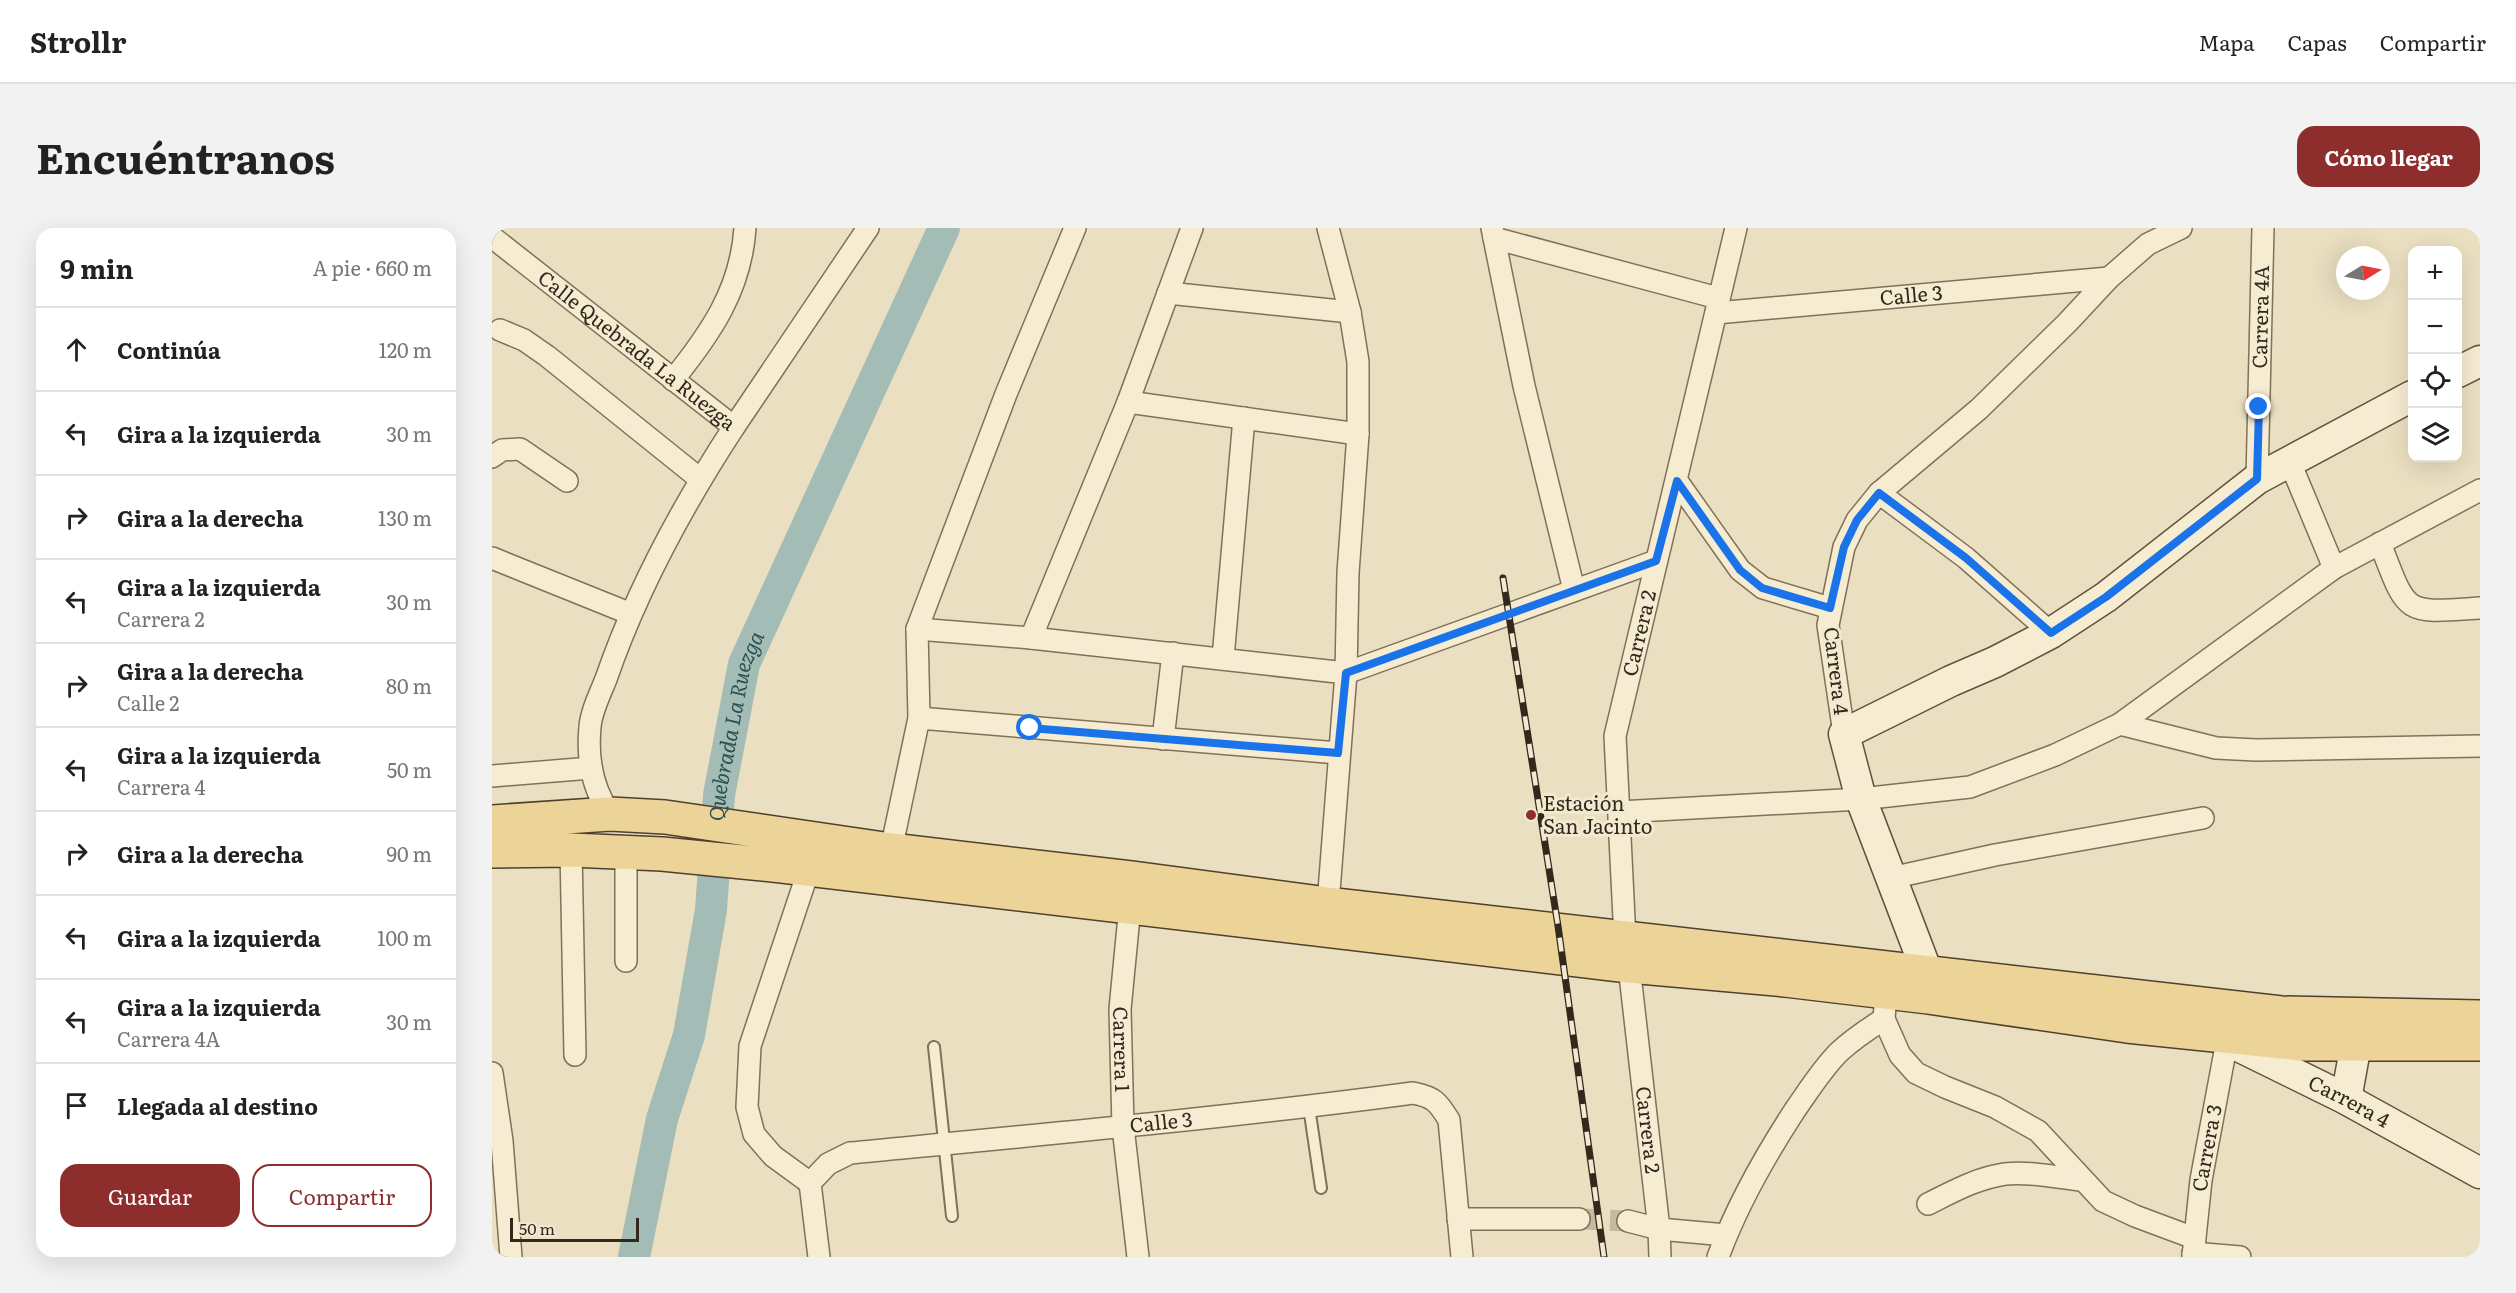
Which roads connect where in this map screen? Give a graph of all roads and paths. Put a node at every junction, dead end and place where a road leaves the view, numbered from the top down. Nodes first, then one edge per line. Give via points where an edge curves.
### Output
1 (745, 228) edge
2 (868, 228) edge
3 (1075, 228) edge
4 (1192, 228) edge
5 (1328, 228) edge
6 (1736, 228) edge
7 (2181, 228) edge
8 (2263, 228) edge
9 (1493, 233) edge
10 (492, 237) edge
11 (2109, 278) junction
12 (1168, 293) junction
13 (1717, 305) junction
14 (1350, 312) junction
15 (495, 328) edge
16 (2480, 361) edge
17 (2462, 370) edge
18 (672, 380) junction
19 (2408, 398) edge
20 (1128, 402) junction
21 (1244, 418) junction
22 (734, 427) junction
23 (1358, 434) junction
24 (492, 457) edge
25 (2289, 460) junction
26 (700, 478) junction
27 (2257, 479) junction
28 (567, 480) dead end
29 (1677, 481) junction
30 (2480, 490) edge
31 (1879, 493) junction
32 (2380, 543) junction
33 (492, 558) edge
34 (1656, 561) junction
35 (2334, 568) junction
36 (1574, 590) junction
37 (1830, 608) junction
38 (2480, 608) edge
39 (631, 614) junction
40 (917, 629) junction
41 (2051, 633) junction
42 (1031, 638) junction
43 (1173, 653) junction
44 (1223, 658) junction
45 (1346, 673) junction
46 (919, 718) junction
47 (2120, 724) junction
48 (1844, 734) junction
49 (1163, 738) junction
50 (2480, 746) edge
51 (1338, 753) junction
52 (591, 768) junction
53 (492, 776) edge
54 (1861, 799) junction
55 (1619, 812) junction
56 (610, 814) junction
57 (2203, 818) dead end
58 (492, 822) edge
59 (571, 850) junction
60 (891, 850) junction
61 (492, 851) edge
62 (626, 852) junction
63 (796, 868) junction
64 (1891, 878) junction
65 (1131, 892) junction
66 (1328, 904) junction
67 (1627, 953) junction
68 (626, 961) dead end
69 (1929, 985) junction
70 (1886, 993) junction
71 (2281, 1013) junction
72 (2480, 1017) edge
73 (2221, 1038) junction
74 (2301, 1044) junction
75 (2356, 1044) junction
76 (2480, 1044) edge
77 (934, 1047) dead end
78 (575, 1055) dead end
79 (492, 1073) edge
80 (2334, 1094) junction
81 (1309, 1107) junction
82 (1123, 1127) junction
83 (944, 1144) junction
84 (2480, 1173) edge
85 (2084, 1180) junction
86 (810, 1183) junction
87 (1321, 1188) dead end
88 (1928, 1204) dead end
89 (952, 1216) dead end
90 (1458, 1219) junction
91 (1579, 1219) tunnel mouth
92 (1628, 1221) tunnel mouth
93 (1659, 1228) junction
94 (1726, 1235) junction
95 (2194, 1249) edge
96 (511, 1257) edge
97 (819, 1257) edge
98 (1138, 1257) edge
99 (1462, 1257) edge
100 (1660, 1257) edge
101 (1718, 1257) edge
102 (2240, 1257) edge

1 - 18 street via 744,247 728,300
2 - 22 street, Calle Quebrada La Ruezga
3 - 40 street via 1006,394
4 - 12 street
5 - 14 street
6 - 13 street, Carrera 2
7 - 11 street, Carrera 4 via 2148,244
8 - 27 street, Carrera 4A
9 - 13 street
9 - 36 street via 1524,386
10 - 18 street, Calle Quebrada La Ruezga
11 - 13 street, Calle 3
11 - 31 street, Carrera 4 via 1979,409
12 - 14 street
12 - 20 street
13 - 29 street, Carrera 2
14 - 23 street via 1358,362
15 - 26 street via 524,340 547,356
16 - 17 main road
18 - 22 street, Calle Quebrada La Ruezga
19 - 25 main road
20 - 21 street
20 - 42 street
21 - 23 street
21 - 44 street
22 - 26 street
23 - 45 street via 1348,573
24 - 28 street via 502,450 520,449
25 - 27 main road
25 - 35 street
26 - 39 street
27 - 41 main road via 2106,597
29 - 34 street, Carrera 2
29 - 37 street via 1740,570 1762,588
30 - 32 street
31 - 37 street, Carrera 4 via 1857,520 1844,547
31 - 41 street via 1966,558
32 - 35 street
32 - 38 street via 2397,589 2417,610
33 - 39 street
34 - 36 street
34 - 55 street, Carrera 2 via 1616,736
35 - 47 street
36 - 45 street
37 - 48 street, Carrera 4 via 1828,625
39 - 52 street via 590,724
40 - 42 street
40 - 46 street
41 - 48 main road
42 - 43 street
43 - 44 street
43 - 49 street
44 - 45 street
45 - 51 street
46 - 49 street
46 - 60 street
47 - 50 street via 2216,748
47 - 54 street via 2055,755 1970,787
48 - 54 main road, Carrera 4
49 - 51 street
51 - 66 street
52 - 53 street
52 - 56 street via 594,785
54 - 55 street
54 - 64 main road, Carrera 4
55 - 67 street, Carrera 2
56 - 58 main road
56 - 60 main road via 665,817
57 - 64 street
59 - 61 main road
59 - 62 main road
59 - 78 street
60 - 65 main road
62 - 63 main road
62 - 68 street
63 - 65 main road
63 - 86 street via 755,1028 747,1075 747,1107 754,1134 773,1156
64 - 69 main road, Carrera 4
65 - 66 main road
65 - 67 main road
65 - 82 street, Carrera 1 via 1120,1009
66 - 67 main road
67 - 70 main road
67 - 93 street, Carrera 2
69 - 70 main road
69 - 71 main road
69 - 73 main road via 2127,1026
70 - 85 street via 1900,1055 1916,1073 1995,1107 2038,1131
70 - 94 street via 1855,1038 1813,1083 1774,1143
71 - 72 main road
71 - 74 main road
73 - 74 main road
73 - 80 main road, Carrera 4
73 - 95 street, Carrera 3
74 - 75 main road
74 - 80 main road
75 - 76 main road
75 - 80 main road
77 - 83 lane
79 - 96 street
80 - 84 main road, Carrera 4
81 - 82 street, Calle 3
81 - 87 lane
81 - 90 street, Calle 3 via 1413,1093 1429,1096 1449,1120
82 - 83 street, Calle 3
82 - 98 street, Carrera 1
83 - 86 street, Calle 3 via 850,1153 828,1164
83 - 89 lane
85 - 88 street via 2005,1174
85 - 95 street via 2103,1201
86 - 97 street
90 - 91 street
90 - 99 street, Calle 3
92 - 93 street
93 - 94 street
93 - 100 street, Carrera 2
94 - 101 street
95 - 102 street

